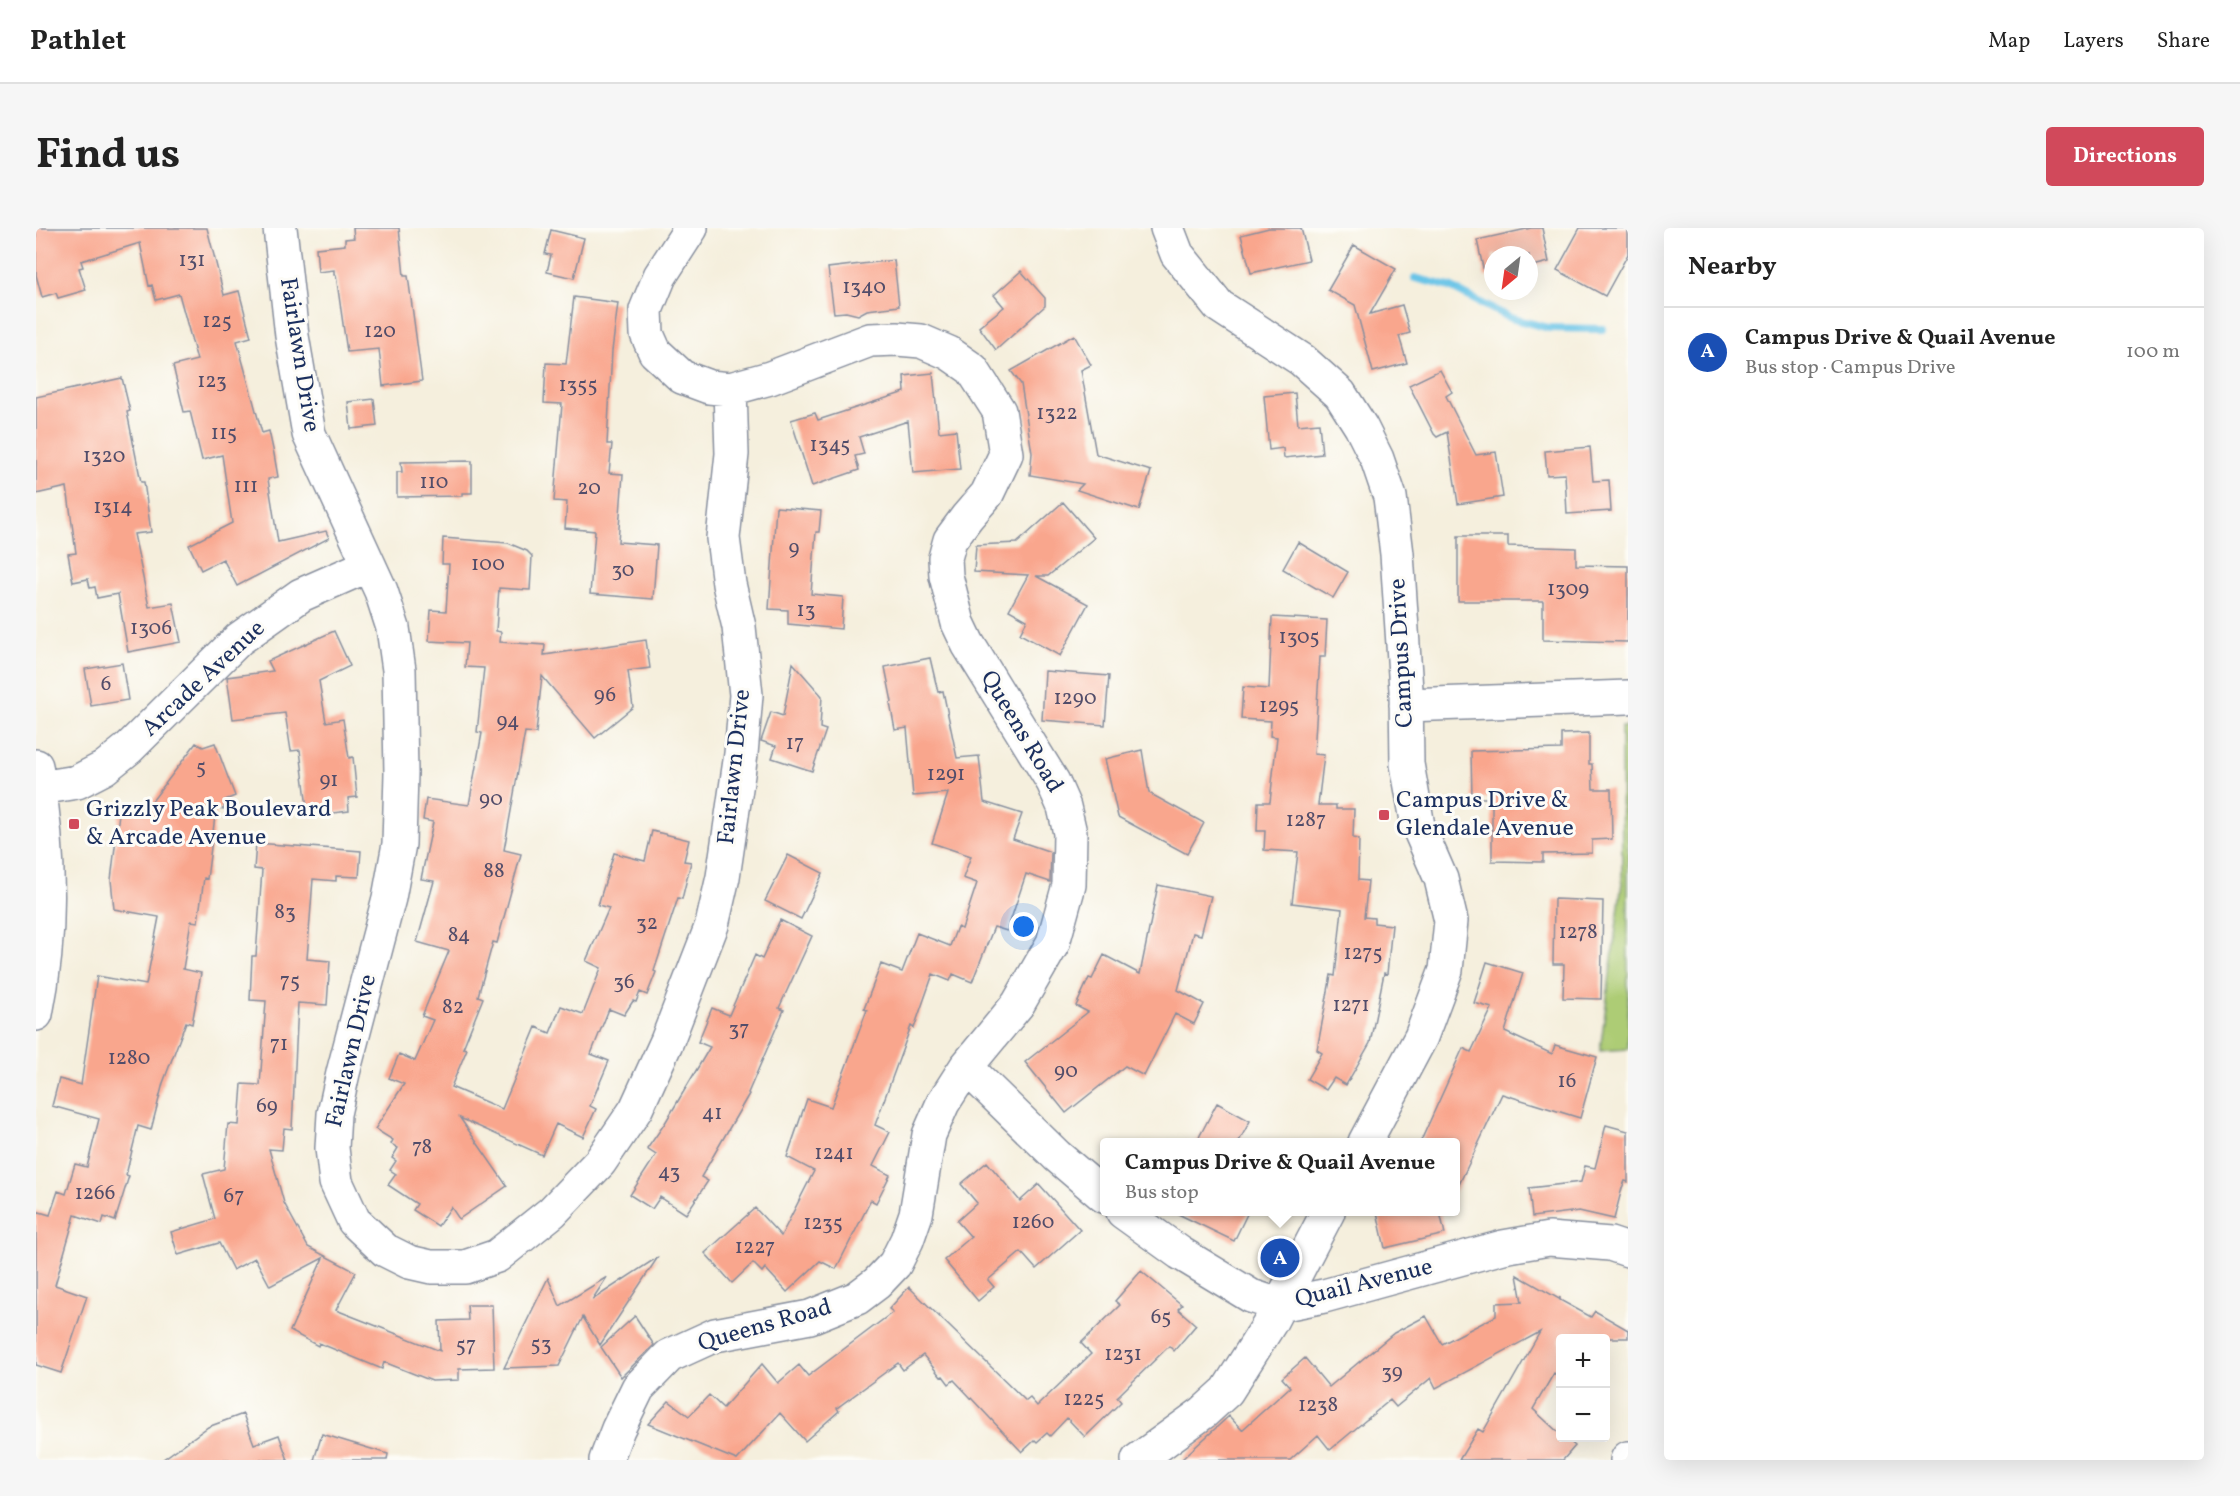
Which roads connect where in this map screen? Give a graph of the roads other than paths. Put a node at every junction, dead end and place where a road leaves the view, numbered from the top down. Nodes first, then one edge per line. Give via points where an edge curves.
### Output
1 (280, 228) edge
2 (691, 228) edge
3 (1167, 228) edge
4 (730, 389) junction
5 (369, 565) junction
6 (1628, 697) edge
7 (1406, 705) junction
8 (38, 777) edge
9 (36, 1014) edge
10 (966, 1067) junction
11 (1368, 1138) edge
12 (1100, 1193) edge
13 (1129, 1216) edge
14 (1326, 1216) edge
15 (1628, 1250) edge
16 (1279, 1305) junction
17 (606, 1460) edge
18 (1138, 1460) edge

1 - 5 street, Fairlawn Drive via 292,336 309,434
2 - 4 street, Queens Road via 660,276 646,310 647,334 655,352 682,377 709,387
3 - 7 street, Campus Drive via 1177,254 1219,306 1302,360 1340,394 1361,427 1390,497
4 - 5 street, Fairlawn Drive via 732,454 723,538 746,695 723,877 712,925 636,1109 600,1162 552,1212 497,1256 465,1267 430,1267 385,1250 354,1221 336,1182 334,1114 399,844 399,670 393,628
4 - 10 street, Queens Road via 870,340 897,339 921,341 972,369 999,411 1006,453 987,494 950,540 946,576 958,623 968,644 1053,782 1070,833 1071,860 1069,885 1053,943 1018,1004
5 - 8 street, Arcade Avenue via 302,596 239,639 104,768 78,782
6 - 7 street
7 - 11 street, Campus Drive via 1407,764 1416,817 1441,879 1451,921 1446,970 1421,1036
8 - 9 street via 49,893 44,978
10 - 12 street
10 - 17 street, Queens Road via 929,1135 916,1214 895,1264 877,1283 847,1302 810,1317 715,1335 669,1356 638,1388
13 - 16 street, Quail Avenue via 1251,1296
14 - 16 street
15 - 16 street, Quail Avenue via 1610,1244 1549,1239 1503,1247
16 - 18 street via 1227,1390 1204,1412

